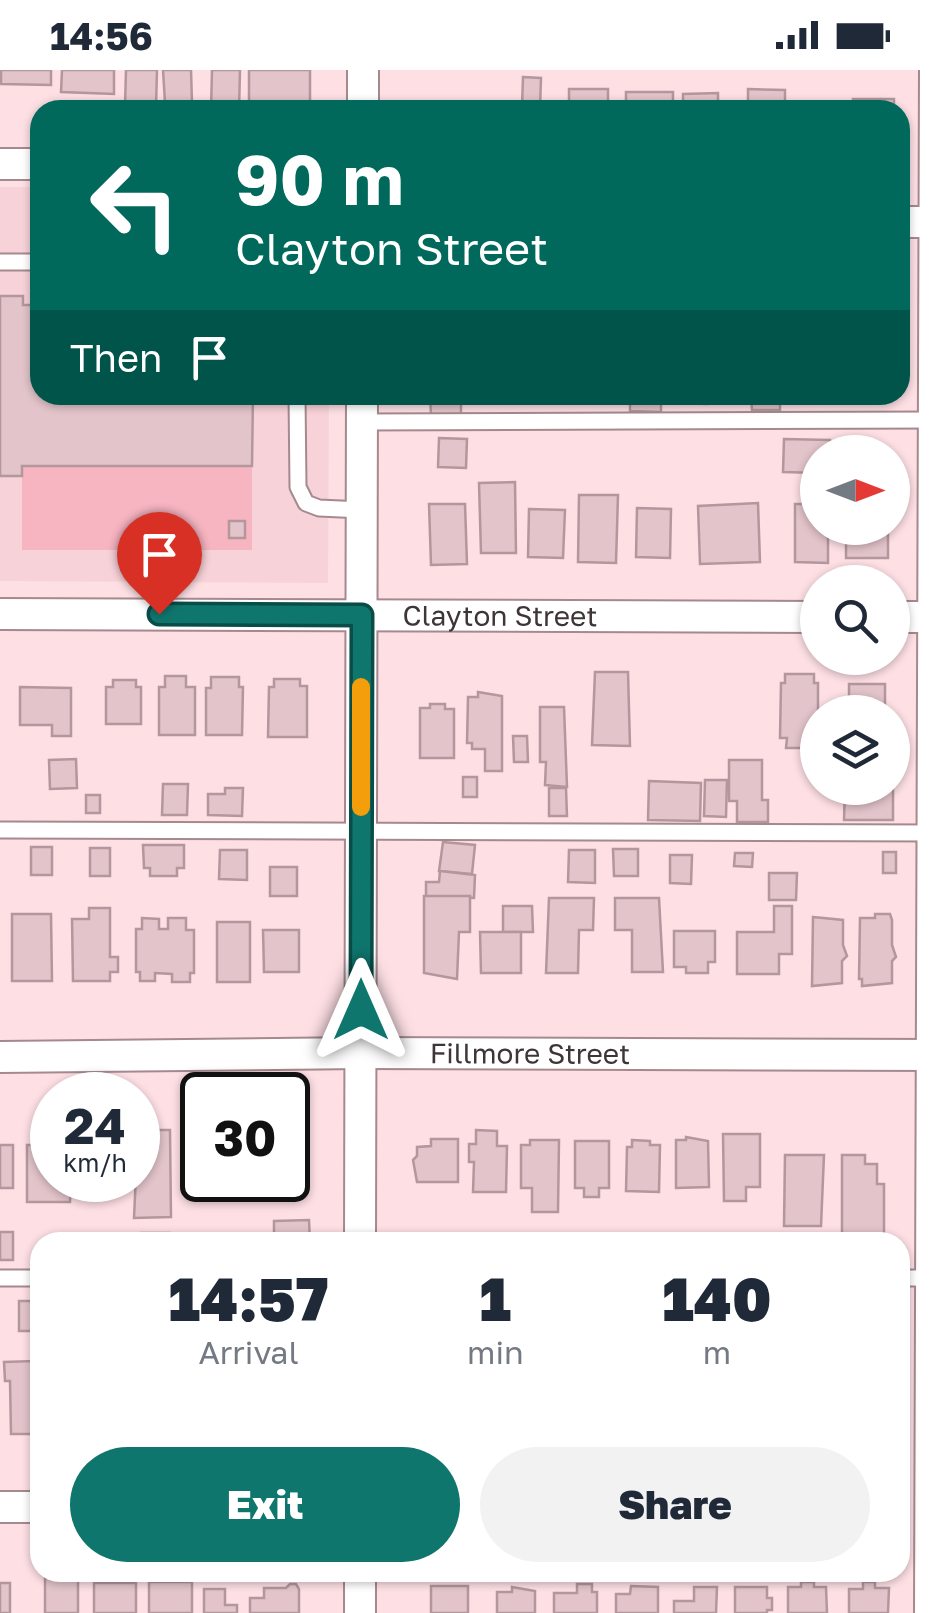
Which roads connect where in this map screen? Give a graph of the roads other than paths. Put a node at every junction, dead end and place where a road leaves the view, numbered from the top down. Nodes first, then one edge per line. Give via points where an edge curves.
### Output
1 (363, 70) edge
2 (935, 70) edge
3 (363, 100) edge
4 (0, 164) edge
5 (30, 164) edge
6 (910, 222) edge
7 (937, 222) edge
8 (0, 262) edge
9 (30, 262) edge
10 (298, 405) edge
11 (362, 408) edge
12 (938, 420) edge
13 (362, 510) junction
14 (0, 614) edge
15 (362, 615) junction
16 (800, 617) edge
17 (910, 617) edge
18 (938, 617) edge
19 (0, 830) edge
20 (361, 831) junction
21 (937, 833) edge
22 (361, 1054) junction
23 (936, 1055) edge
24 (0, 1056) edge
25 (360, 1232) edge
26 (0, 1278) edge
27 (30, 1278) edge
28 (910, 1278) edge
29 (936, 1278) edge
30 (0, 1507) edge
31 (30, 1507) edge
32 (923, 1508) edge
33 (360, 1582) edge
34 (360, 1613) edge
35 (930, 1613) edge

1 - 3 street
2 - 7 street
4 - 5 street
6 - 7 street
7 - 12 street
8 - 9 lane
10 - 13 lane via 298,487 306,503
11 - 12 lane
11 - 13 street
12 - 18 street
13 - 15 street
14 - 15 street, Clayton Street
15 - 16 street, Clayton Street
15 - 20 street
17 - 18 street
18 - 21 street
19 - 20 lane
20 - 21 lane
20 - 22 street
21 - 23 street
22 - 23 street, Fillmore Street
22 - 24 street, Fillmore Street
22 - 25 street
23 - 29 street
26 - 27 lane
28 - 29 lane
29 - 32 street
30 - 31 street
32 - 35 street
33 - 34 street

